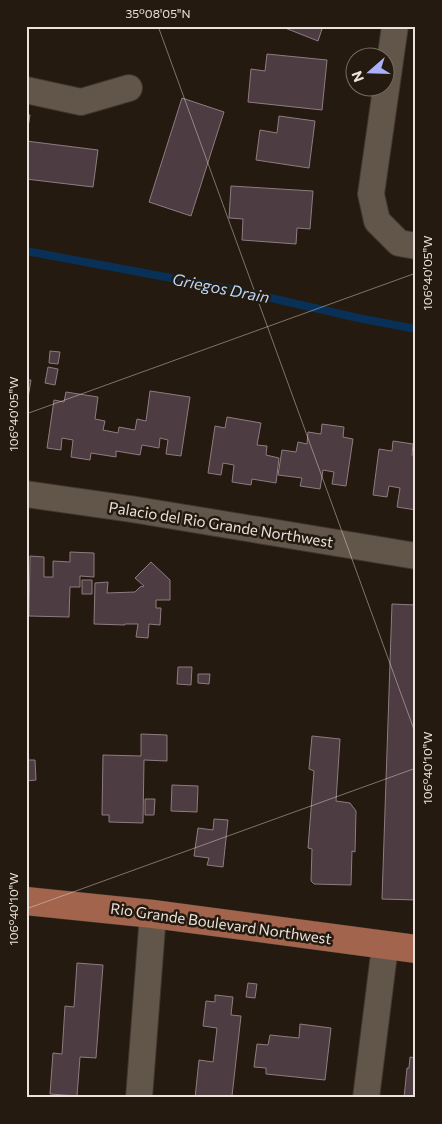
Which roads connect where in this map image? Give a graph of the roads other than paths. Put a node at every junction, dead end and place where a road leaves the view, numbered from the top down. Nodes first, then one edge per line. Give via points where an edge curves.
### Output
1 (395, 26) edge
2 (130, 88) dead end
3 (26, 90) edge
4 (416, 246) edge
5 (26, 494) edge
6 (416, 556) edge
7 (26, 901) edge
8 (153, 914) junction
9 (385, 946) junction
10 (416, 950) edge
11 (139, 1098) edge
12 (366, 1098) edge

1 - 4 street via 371,194 377,221 399,243
2 - 3 street via 82,102
5 - 6 street, Palacio del Rio Grande Northwest
7 - 8 main road, Rio Grande Boulevard Northwest
8 - 9 main road, Rio Grande Boulevard Northwest
8 - 11 street
9 - 10 main road, Rio Grande Boulevard Northwest
9 - 12 street

